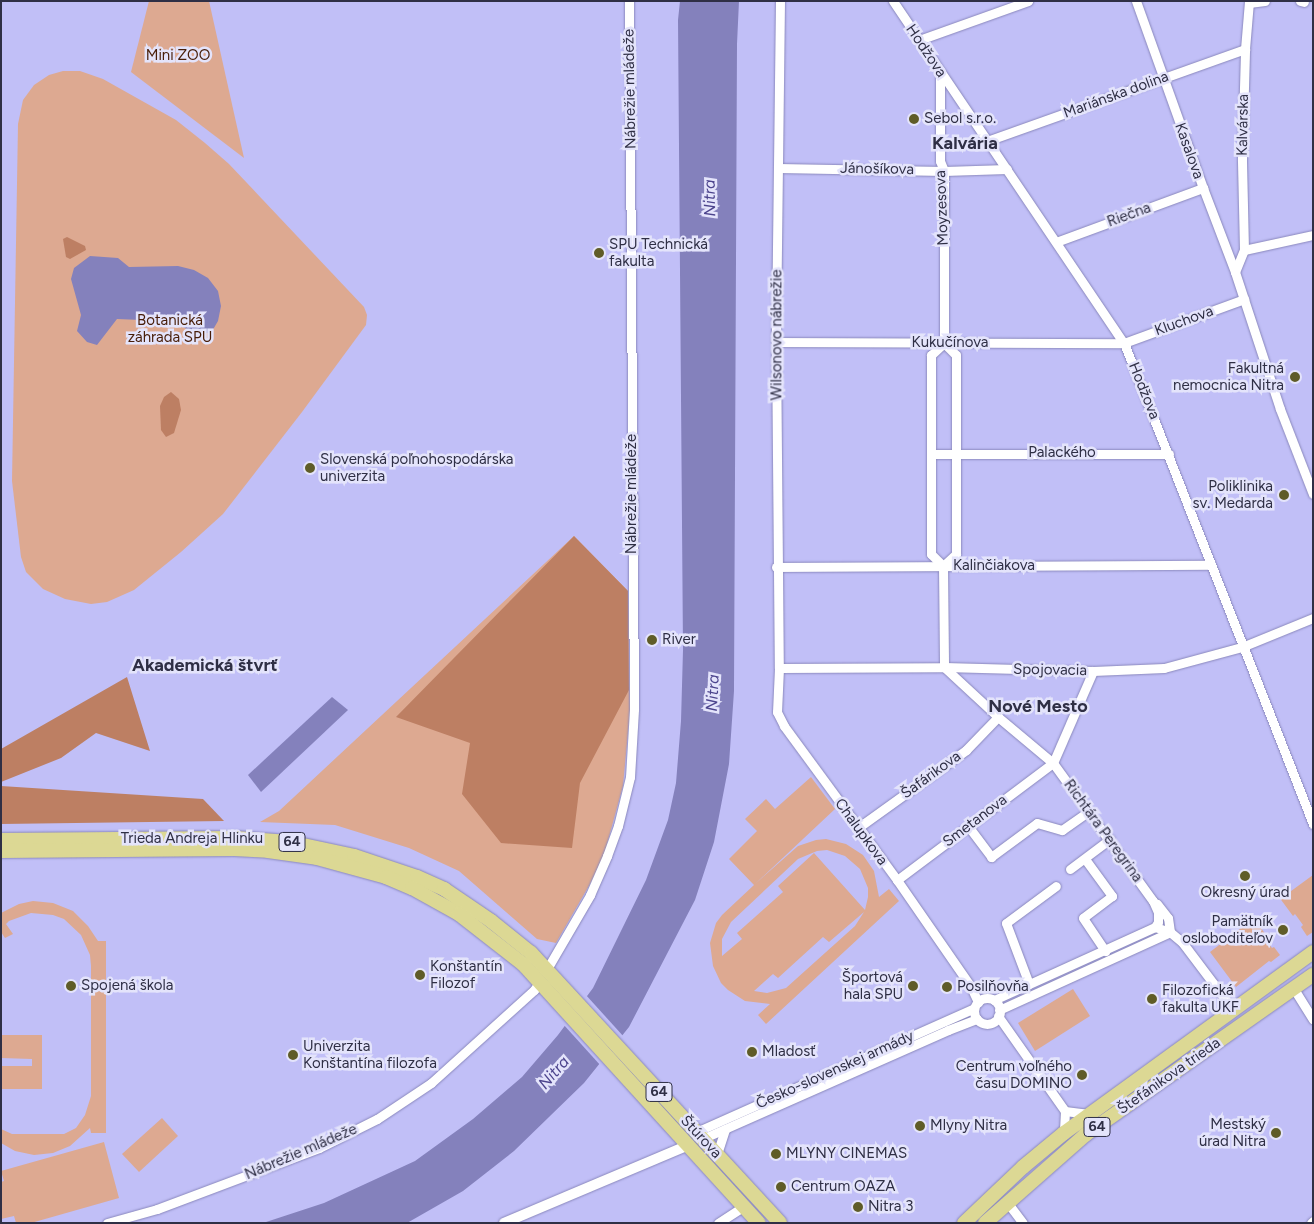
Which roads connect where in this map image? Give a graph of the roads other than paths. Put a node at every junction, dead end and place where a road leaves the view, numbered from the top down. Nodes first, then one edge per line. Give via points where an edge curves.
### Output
1 (629, 1) edge
2 (780, 1) edge
3 (893, 1) edge
4 (1028, 1) edge
5 (1136, 1) edge
6 (1265, 1) edge
7 (1249, 2) edge
8 (919, 40) junction
9 (1245, 49) junction
10 (940, 72) junction
11 (1163, 78) junction
12 (987, 142) junction
13 (778, 168) junction
14 (1007, 170) junction
15 (944, 171) junction
16 (1202, 188) junction
17 (1313, 235) edge
18 (1056, 242) junction
19 (1244, 250) junction
20 (1235, 272) junction
21 (1244, 299) junction
22 (776, 342) junction
23 (944, 343) junction
24 (1124, 343) junction
25 (956, 453) junction
26 (931, 454) junction
27 (1169, 454) junction
28 (1313, 494) edge
29 (1211, 565) junction
30 (943, 566) junction
31 (776, 567) junction
32 (1313, 618) edge
33 (1242, 647) junction
34 (944, 667) junction
35 (779, 668) junction
36 (1093, 671) junction
37 (998, 717) junction
38 (1054, 763) junction
39 (1088, 812) junction
40 (1313, 824) edge
41 (968, 826) junction
42 (858, 827) junction
43 (1110, 839) junction
44 (1, 840) edge
45 (1, 851) edge
46 (1085, 859) junction
47 (1070, 869) dead end
48 (897, 880) junction
49 (1056, 886) dead end
50 (1153, 900) junction
51 (1155, 927) junction
52 (1170, 932) junction
53 (1105, 951) junction
54 (1313, 952) edge
55 (1284, 973) junction
56 (544, 975) junction
57 (1313, 975) edge
58 (1029, 984) junction
59 (1294, 989) junction
60 (983, 1002) junction
61 (1232, 1008) junction
62 (999, 1013) junction
63 (1313, 1019) edge
64 (978, 1020) junction
65 (990, 1023) junction
66 (1244, 1024) junction
67 (1012, 1038) junction
68 (618, 1057) junction
69 (1066, 1112) junction
70 (1089, 1114) junction
71 (724, 1129) junction
72 (1064, 1133) junction
73 (699, 1136) junction
74 (686, 1142) junction
75 (717, 1154) junction
76 (998, 1190) junction
77 (1007, 1202) junction
78 (744, 1206) junction
79 (107, 1223) edge
80 (504, 1223) edge
81 (718, 1223) edge
82 (759, 1223) edge
83 (780, 1223) edge
84 (964, 1223) edge
85 (985, 1223) edge
86 (1024, 1223) edge

1 - 56 street, Nábrežie mládeže via 634,709 630,777 607,856 590,895
2 - 13 street, Wilsonovo nábrežie
3 - 8 street, Hodžova
4 - 8 street
5 - 11 street, Kasalova
6 - 7 street
7 - 9 street, Kalvárska
8 - 10 street, Hodžova
9 - 11 street, Mariánska dolina
9 - 19 street, Kalvárska
10 - 12 street, Hodžova
10 - 15 street, Moyzesova via 940,161
11 - 12 street, Mariánska dolina
11 - 16 street, Kasalova
12 - 14 street, Hodžova
13 - 15 street, Jánošíkova
13 - 22 street, Wilsonovo nábrežie
14 - 15 street, Jánošíkova
14 - 18 street, Hodžova
15 - 23 street, Moyzesova
16 - 18 street, Riečna
16 - 20 street, Kasalova
17 - 19 street
18 - 24 street, Hodžova
19 - 20 street
20 - 21 street, Kasalova
21 - 24 street, Kluchova
21 - 28 street, Kasalova via 1280,409
22 - 23 street, Kukučínova
22 - 31 street, Wilsonovo nábrežie
23 - 24 street, Kukučínova
23 - 25 street via 956,355
23 - 26 street via 931,355
24 - 27 street, Hodžova
25 - 26 street, Palackého
25 - 27 street, Palackého
25 - 30 street via 956,554
26 - 30 street via 932,554
27 - 29 street, Hodžova
29 - 30 street, Kalinčiakova
29 - 33 street, Hodžova
30 - 31 street, Kalinčiakova
30 - 34 street
31 - 35 street, Wilsonovo nábrežie
32 - 33 street, Spojovacia
33 - 36 street, Spojovacia via 1164,668
33 - 40 street, Hodžova
34 - 35 street, Spojovacia
34 - 36 street, Spojovacia
34 - 37 street, Richtára Peregrina
35 - 42 street, Chalupkova via 777,712
36 - 38 street
37 - 38 street, Richtára Peregrina
37 - 42 street, Šafárikova via 966,750
38 - 39 street, Richtára Peregrina
38 - 41 street, Smetanova
39 - 41 street via 1062,830 1037,823 991,857
39 - 43 street, Richtára Peregrina
41 - 48 street, Smetanova
42 - 48 street, Chalupkova
43 - 46 street
43 - 50 street, Richtára Peregrina
44 - 56 main road, Trieda Andreja Hlinku / 64 via 235,838 320,847 389,867 444,889 513,938
45 - 56 main road, Trieda Andreja Hlinku / 64 via 234,849 287,852 317,858 386,877 437,901
46 - 47 street
46 - 53 street via 1112,896 1083,918
48 - 60 street, Chalupkova
49 - 58 street via 1006,923
50 - 51 street, Richtára Peregrina via 1158,912
50 - 52 street via 1168,918
51 - 52 street
51 - 53 street, Česko-slovenskej armády
52 - 61 street via 1182,942
52 - 62 street
53 - 58 street, Česko-slovenskej armády
54 - 55 main road, Štefánikova trieda / 64
55 - 59 main road
55 - 61 main road, Štefánikova trieda / 64
56 - 68 main road, Trieda Andreja Hlinku / 64
56 - 79 street, Nábrežie mládeže via 534,990 431,1083 377,1120 319,1148 157,1208
57 - 59 main road, Štefánikova trieda / 64
58 - 60 street, Česko-slovenskej armády
59 - 63 street
59 - 66 main road, Štefánikova trieda / 64
60 - 62 street
60 - 64 street
60 - 73 street, Česko-slovenskej armády
61 - 66 main road
61 - 70 main road, Štefánikova trieda / 64
62 - 65 street
62 - 67 street
64 - 65 street
64 - 71 street, Česko-slovenskej armády via 948,1030
65 - 67 street
66 - 77 main road, Štefánikova trieda / 64 via 1085,1135
67 - 69 street
68 - 73 main road, Štúrova / 64
68 - 74 main road, Štúrova / 64
69 - 70 street
69 - 72 street
70 - 72 main road, Štefánikova trieda / 64
71 - 73 street, Česko-slovenskej armády
71 - 75 street
72 - 76 main road, Štefánikova trieda / 64
73 - 74 main road
73 - 75 main road, Štúrova / 64
74 - 78 main road, Štúrova / 64
74 - 80 street
75 - 83 main road, Štúrova / 64
76 - 77 main road
76 - 84 main road, Štefánikova trieda / 64
77 - 85 main road, Štefánikova trieda / 64
77 - 86 street
78 - 81 street
78 - 82 main road, Štúrova / 64

